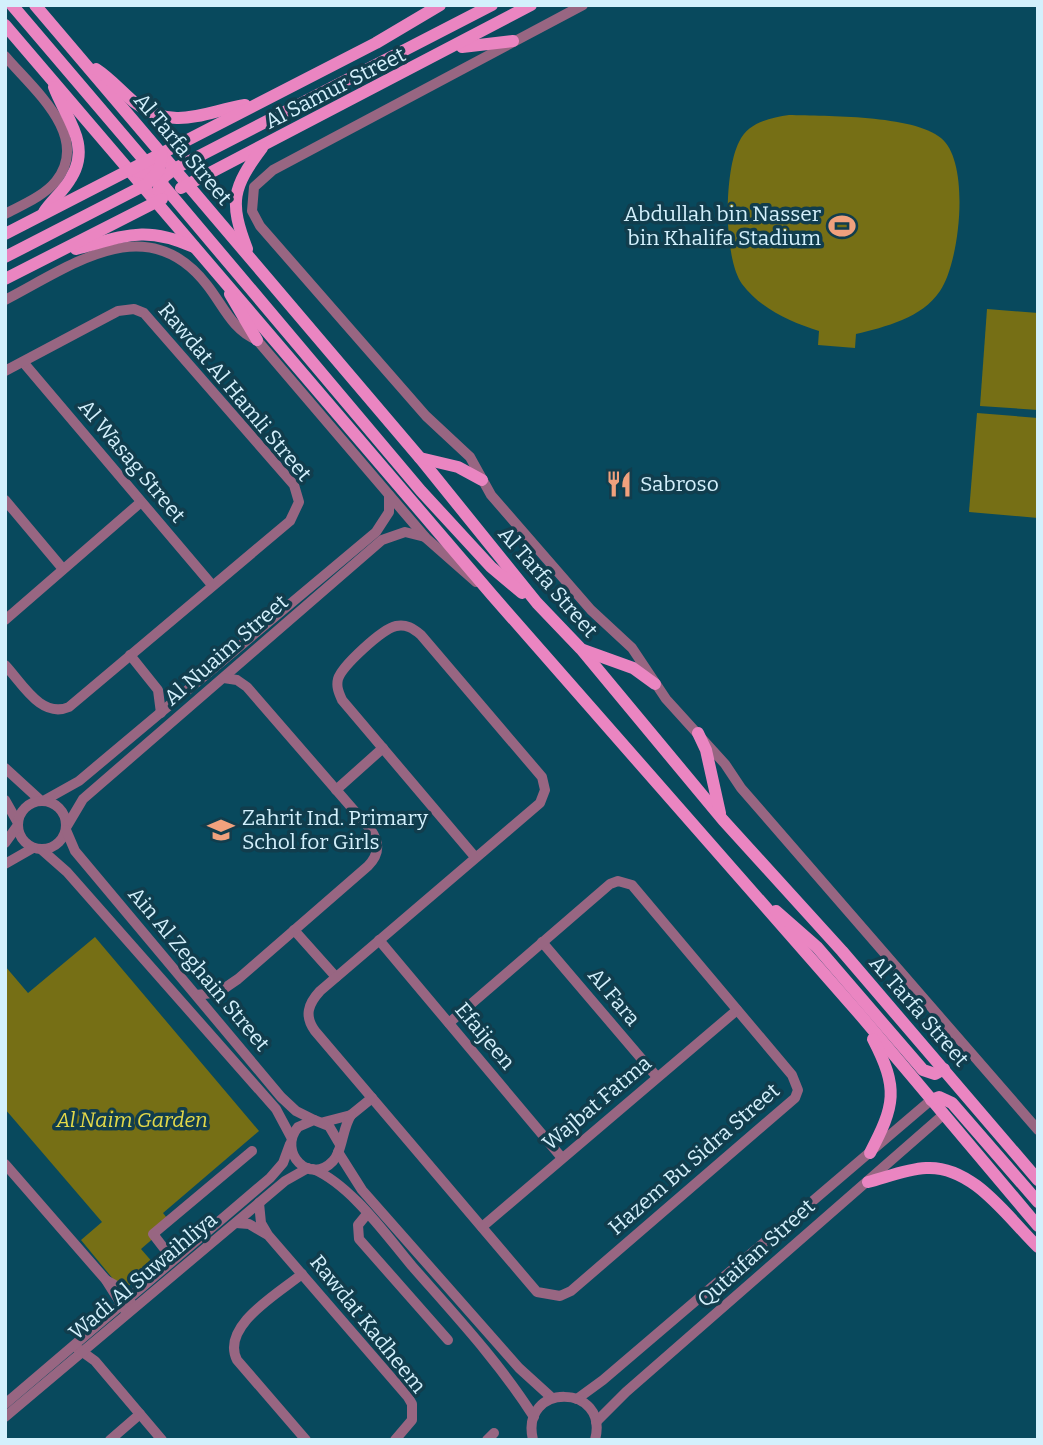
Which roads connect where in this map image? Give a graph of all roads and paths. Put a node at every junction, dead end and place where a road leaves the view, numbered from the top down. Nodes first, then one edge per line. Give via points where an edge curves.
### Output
1 (12, 5) edge
2 (35, 5) edge
3 (440, 5) edge
4 (492, 5) edge
5 (531, 5) edge
6 (583, 5) edge
7 (5, 25) edge
8 (513, 41) junction
9 (455, 47) junction
10 (5, 56) edge
11 (86, 65) junction
12 (48, 74) junction
13 (257, 104) junction
14 (264, 146) junction
15 (162, 155) junction
16 (146, 163) junction
17 (131, 170) junction
18 (159, 178) junction
19 (187, 184) junction
20 (170, 194) junction
21 (251, 194) joint
22 (156, 202) junction
23 (5, 214) edge
24 (42, 216) junction
25 (5, 234) edge
26 (197, 248) junction
27 (56, 253) junction
28 (250, 256) junction
29 (5, 257) edge
30 (5, 279) edge
31 (224, 281) junction
32 (5, 300) edge
33 (257, 340) junction
34 (23, 362) junction
35 (5, 372) edge
36 (420, 458) junction
37 (482, 480) junction
38 (389, 495) junction
39 (5, 500) edge
40 (141, 502) junction
41 (426, 538) junction
42 (63, 569) junction
43 (212, 585) junction
44 (492, 595) junction
45 (537, 603) junction
46 (5, 620) edge
47 (581, 649) junction
48 (130, 655) junction
49 (5, 665) edge
50 (224, 678) junction
51 (655, 684) junction
52 (158, 690) junction
53 (181, 696) junction
54 (161, 713) junction
55 (698, 733) junction
56 (383, 748) junction
57 (5, 768) edge
58 (336, 790) junction
59 (5, 800) edge
60 (43, 800) junction
61 (723, 820) junction
62 (18, 824) junction
63 (67, 828) junction
64 (5, 843) edge
65 (38, 849) junction
66 (475, 857) junction
67 (5, 864) edge
68 (751, 891) junction
69 (294, 930) junction
70 (379, 940) junction
71 (542, 942) junction
72 (336, 977) junction
73 (197, 995) junction
74 (737, 1010) junction
75 (862, 1017) junction
76 (449, 1023) junction
77 (944, 1069) junction
78 (657, 1077) junction
79 (954, 1082) junction
80 (372, 1098) junction
81 (931, 1100) junction
82 (953, 1104) junction
83 (351, 1115) junction
84 (943, 1115) junction
85 (319, 1121) junction
86 (1038, 1130) edge
87 (291, 1141) junction
88 (338, 1147) junction
89 (252, 1151) dead end
90 (870, 1153) junction
91 (562, 1158) junction
92 (5, 1164) edge
93 (310, 1169) junction
94 (1038, 1180) edge
95 (868, 1182) junction
96 (1038, 1202) edge
97 (259, 1203) junction
98 (367, 1214) junction
99 (236, 1223) junction
100 (1038, 1226) edge
101 (482, 1227) junction
102 (268, 1235) junction
103 (1037, 1247) edge
104 (173, 1260) junction
105 (302, 1273) junction
106 (128, 1306) junction
107 (448, 1340) dead end
108 (82, 1345) junction
109 (552, 1398) junction
110 (577, 1399) junction
111 (5, 1404) edge
112 (140, 1414) junction
113 (5, 1417) edge
114 (534, 1417) junction
115 (596, 1422) junction
116 (532, 1439) edge
117 (110, 1440) edge
118 (162, 1440) edge
119 (306, 1440) edge
120 (395, 1440) edge
121 (595, 1440) edge

1 - 16 main road
2 - 11 main road, Al Tarfa Street
3 - 13 main road, Al Samur Street
4 - 18 main road
5 - 9 main road, Al Samur Street
6 - 8 street, Al Samur Street
7 - 12 main road, Al Tarfa Street
8 - 9 main road
8 - 21 street, Al Samur Street via 273,170
9 - 14 main road, Al Samur Street
10 - 23 street via 57,117 64,131 66,158 56,181
11 - 13 main road via 142,107 165,116 197,118
11 - 15 main road, Al Tarfa Street
12 - 17 main road, Al Tarfa Street
12 - 24 main road via 76,130 79,153 71,180
13 - 15 main road, Al Samur Street
14 - 19 main road, Al Samur Street
14 - 28 main road via 236,188 236,214
15 - 16 main road, Al Samur Street
15 - 18 main road, Al Tarfa Street
16 - 17 main road, Al Samur Street
16 - 18 main road
17 - 18 main road, Al Tarfa Street
17 - 24 main road, Al Samur Street
18 - 19 main road, Al Tarfa Street
18 - 20 main road
18 - 22 main road, Al Tarfa Street
18 - 29 main road
19 - 20 main road, Al Samur Street
19 - 28 main road, Al Tarfa Street
20 - 22 main road, Al Samur Street
20 - 45 main road via 421,491 491,567
21 - 37 street, Al Tarfa Street via 252,211 260,226 426,416 465,450
22 - 26 main road, Al Tarfa Street
22 - 27 main road, Al Samur Street
24 - 25 main road, Al Samur Street
26 - 27 main road via 169,237 128,234
26 - 31 main road, Al Tarfa Street
27 - 30 main road
28 - 36 main road, Al Tarfa Street
31 - 33 main road
31 - 44 main road, Al Tarfa Street
32 - 33 street, Al Tarfa Street via 103,251 144,246 186,262 240,331
33 - 38 street, Al Tarfa Street
34 - 35 street, Rawdat Al Hamli Street
34 - 40 street, Al Wasag Street
34 - 43 street, Rawdat Al Hamli Street via 118,311 144,313 294,485 299,502 293,518
36 - 37 main road via 458,467
36 - 45 main road, Al Tarfa Street
37 - 51 street, Al Tarfa Street via 591,610 632,648
38 - 41 street, Al Tarfa Street
38 - 53 street, Al Nuaim Street via 389,512 376,532
39 - 42 street
40 - 42 street
40 - 43 street, Al Wasag Street
41 - 44 street, Al Tarfa Street
41 - 50 street, Al Nuaim Street via 405,532 383,540
42 - 46 street
43 - 48 street, Rawdat Al Hamli Street
44 - 68 main road, Al Tarfa Street
45 - 47 main road, Al Tarfa Street
47 - 51 main road via 634,668
47 - 61 main road, Al Tarfa Street
48 - 49 street, Rawdat Al Hamli Street via 69,707 55,710 42,706
48 - 52 street
50 - 58 street via 244,684
50 - 63 street, Al Nuaim Street via 83,799
51 - 55 street, Al Tarfa Street
52 - 53 street
52 - 54 street
53 - 54 street, Al Nuaim Street
54 - 60 street, Al Nuaim Street via 74,785
55 - 61 main road
55 - 86 street, Al Tarfa Street
56 - 58 street
56 - 66 street, Hazem Bu Sidra Street
56 - 66 street, Hazem Bu Sidra Street via 342,701 338,678 344,667 388,629 409,626 544,784 540,803
57 - 60 street
58 - 69 street via 374,835 377,852 368,866
59 - 62 street
60 - 62 street via 28,805
60 - 63 street via 61,809
61 - 77 main road, Al Tarfa Street
62 - 64 street
62 - 65 street via 22,839
63 - 65 street via 60,842
63 - 73 street, Ain Al Zeghain Street via 75,851
65 - 67 street
65 - 87 street, Ain Al Zeghain Street via 67,872 276,1109
66 - 70 street, Hazem Bu Sidra Street
68 - 75 main road, Al Tarfa Street
68 - 77 main road via 817,947 923,1070 935,1074
69 - 72 street
69 - 73 street via 226,988
70 - 72 street, Hazem Bu Sidra Street
70 - 76 street, Efaijeen
71 - 74 street, Hazem Bu Sidra Street via 610,884 625,882
71 - 76 street, Hazem Bu Sidra Street
71 - 78 street, Al Fara
72 - 80 street, Hazem Bu Sidra Street via 310,1003 309,1020
73 - 85 street, Ain Al Zeghain Street via 285,1102
74 - 78 street, Wajbat Fatma
74 - 101 street, Hazem Bu Sidra Street via 793,1075 798,1090 795,1098 571,1291 560,1296 537,1292
75 - 81 main road, Al Tarfa Street
75 - 90 main road via 886,1065 893,1093
76 - 91 street, Efaijeen
77 - 79 main road, Al Tarfa Street
78 - 91 street, Wajbat Fatma
79 - 82 main road
79 - 94 main road, Al Tarfa Street
80 - 83 street
80 - 101 street, Hazem Bu Sidra Street
81 - 82 main road via 942,1097
81 - 84 main road, Al Tarfa Street
81 - 90 street
82 - 84 main road
82 - 96 main road
83 - 85 street
83 - 88 street
84 - 95 street, Qutaifan Street
84 - 100 main road, Al Tarfa Street
85 - 87 street via 298,1127
85 - 88 street via 334,1130
87 - 93 street via 297,1162
87 - 104 street, Wadi Al Suwaihliya via 283,1163 270,1178
88 - 93 street via 326,1167
88 - 109 street via 351,1176 371,1200 519,1368
89 - 104 street via 153,1234
90 - 110 street
91 - 101 street, Wajbat Fatma
92 - 106 street
93 - 97 street, Wadi Al Suwaihliya via 285,1181
93 - 98 street via 338,1184
95 - 103 main road via 917,1169 954,1172 978,1188
95 - 115 street, Qutaifan Street
97 - 99 street, Wadi Al Suwaihliya
97 - 102 street, Rawdat Kadheem via 259,1217
98 - 107 street via 358,1225 359,1239
98 - 114 street via 499,1367
99 - 102 street, Rawdat Kadheem via 249,1224
99 - 106 street, Wadi Al Suwaihliya
102 - 105 street, Rawdat Kadheem
104 - 106 street, Wadi Al Suwaihliya
105 - 119 street via 240,1325 232,1345 237,1360
105 - 120 street, Rawdat Kadheem via 408,1397 412,1420
106 - 108 street, Wadi Al Suwaihliya
108 - 111 street, Wadi Al Suwaihliya
108 - 112 street
108 - 113 street, Wadi Al Suwaihliya
109 - 110 street
109 - 114 street
110 - 115 street via 590,1409
112 - 117 street
112 - 118 street
114 - 116 street
115 - 121 street

